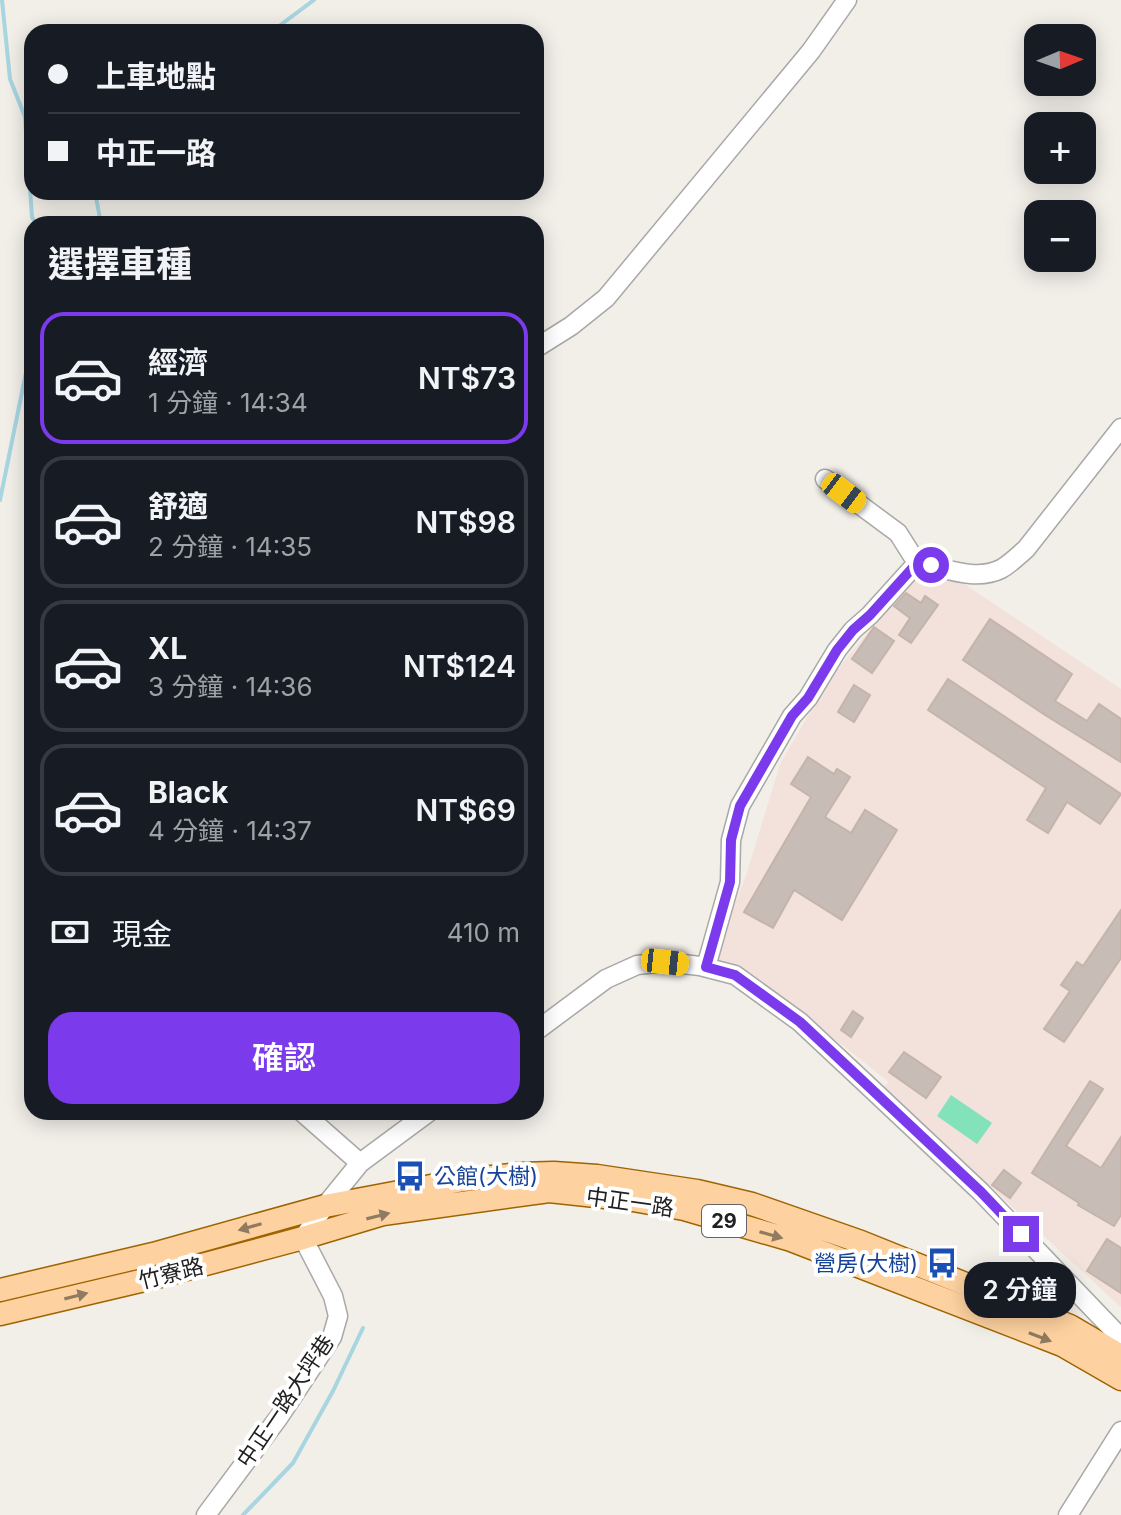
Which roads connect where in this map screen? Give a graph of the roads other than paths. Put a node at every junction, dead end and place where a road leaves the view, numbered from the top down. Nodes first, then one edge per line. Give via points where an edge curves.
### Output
1 (847, 0) edge
2 (544, 343) edge
3 (1121, 428) edge
4 (825, 479) dead end
5 (917, 563) junction
6 (706, 967) junction
7 (544, 1025) edge
8 (311, 1120) edge
9 (418, 1120) edge
10 (360, 1163) junction
11 (325, 1206) junction
12 (303, 1238) junction
13 (0, 1290) edge
14 (0, 1314) edge
15 (1121, 1338) edge
16 (1121, 1356) edge
17 (1121, 1379) edge
18 (1121, 1431) edge
19 (206, 1515) edge
20 (1068, 1515) edge

1 - 2 street via 811,51 606,298
3 - 5 street via 1009,564 976,575
4 - 5 street via 898,533
5 - 6 street via 837,650 740,806 731,840 730,882
6 - 7 street via 637,965 606,979
6 - 15 street via 735,975 800,1022 981,1192
8 - 10 street
9 - 10 street
10 - 11 street
11 - 12 street
11 -> 13 main road, 竹寮路 / 29
11 - 16 main road, 中正一路 / 29 via 519,1174 597,1176 697,1191 861,1242 1070,1326
14 -> 12 main road, 竹寮路 / 29
12 -> 17 main road, 中正一路 / 29 via 383,1214 549,1191 633,1200 791,1240 1062,1345
12 - 19 street, 中正一路大坪巷 via 333,1296 338,1316 332,1337
18 - 20 street

